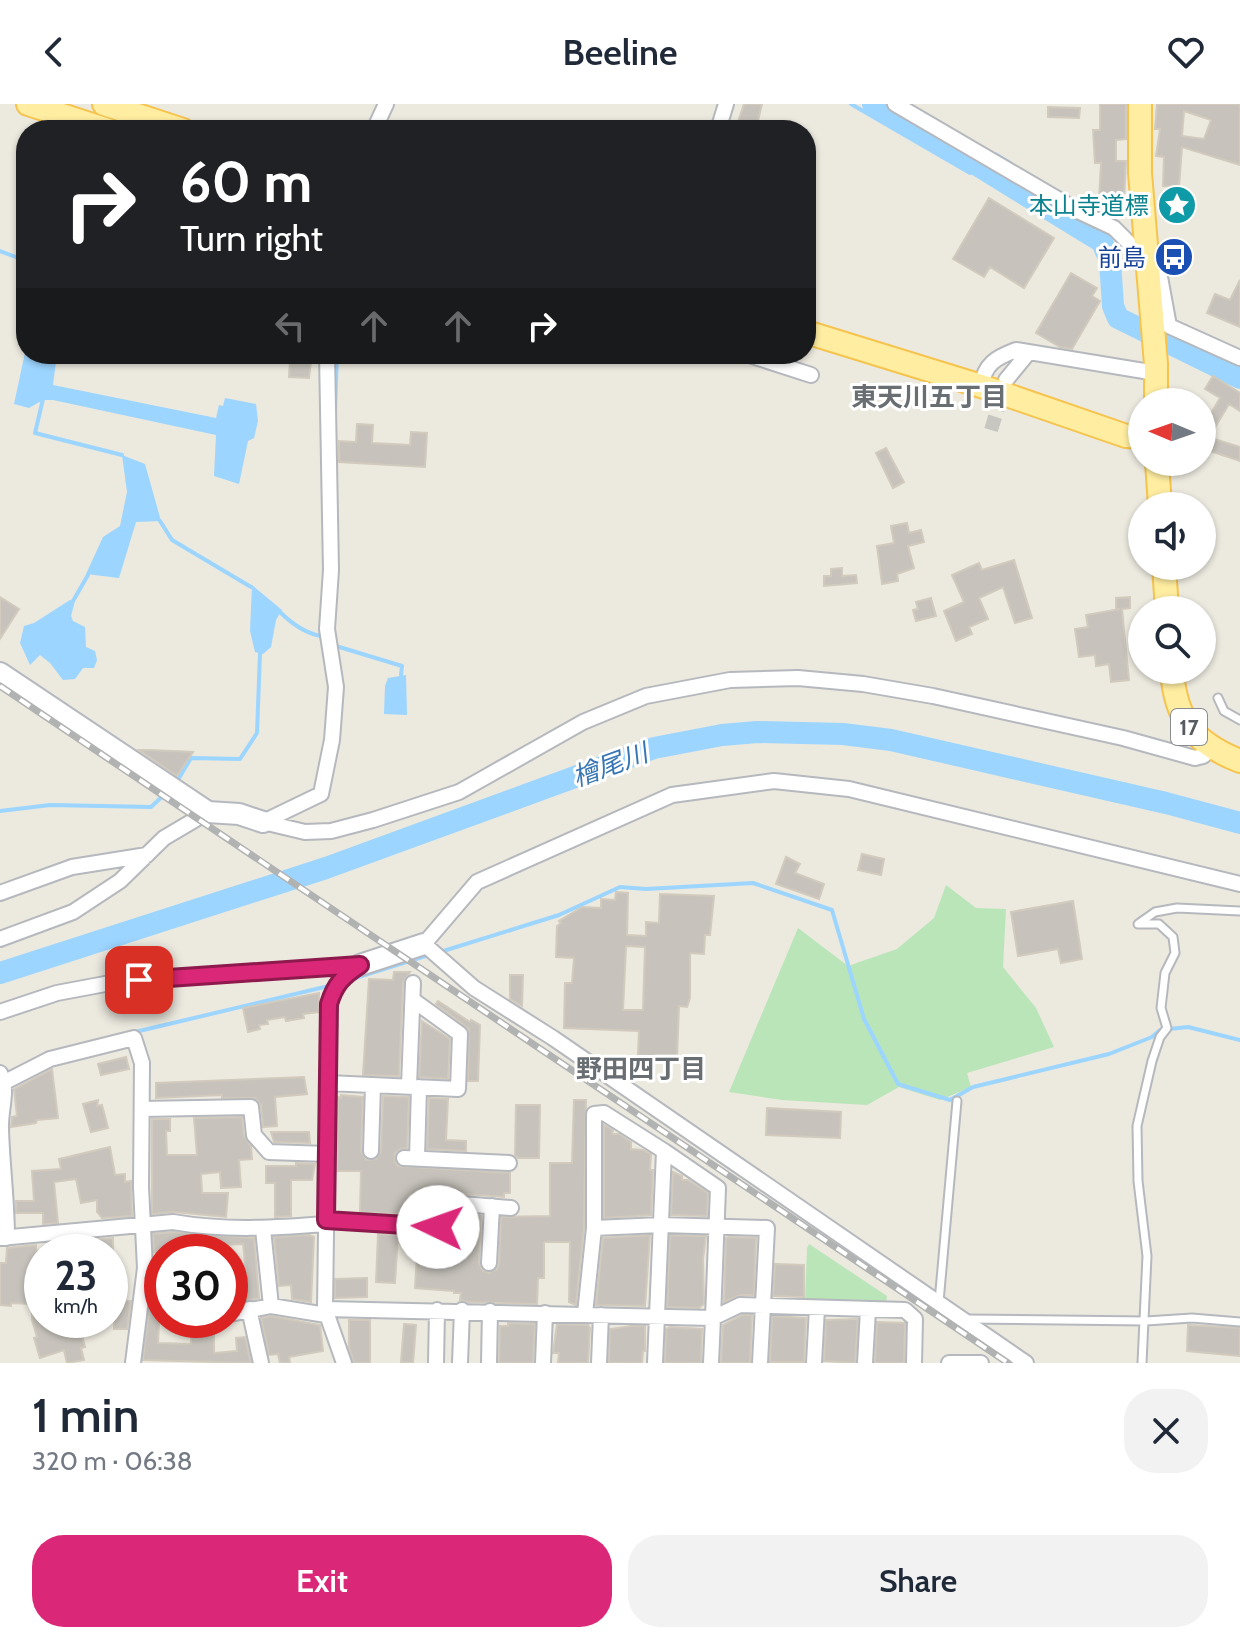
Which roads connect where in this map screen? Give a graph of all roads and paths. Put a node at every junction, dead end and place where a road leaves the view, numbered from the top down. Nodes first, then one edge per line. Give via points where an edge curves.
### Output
1 (28, 104) edge
2 (104, 104) edge
3 (895, 104) edge
4 (1140, 104) edge
5 (77, 120) edge
6 (153, 120) edge
7 (1149, 273) junction
8 (1175, 331) junction
9 (816, 335) edge
10 (1029, 352) junction
11 (1240, 358) edge
12 (327, 364) edge
13 (777, 364) edge
14 (1156, 368) junction
15 (811, 375) dead end
16 (1006, 380) tunnel mouth
17 (981, 386) junction
18 (1156, 388) edge
19 (1128, 436) edge
20 (0, 673) edge
21 (1173, 684) edge
22 (1218, 698) dead end
23 (1240, 720) edge
24 (1213, 747) junction
25 (1240, 761) edge
26 (208, 812) junction
27 (263, 822) junction
28 (147, 855) junction
29 (1240, 884) edge
30 (0, 893) edge
31 (1240, 911) edge
32 (0, 939) edge
33 (424, 944) junction
34 (360, 965) junction
35 (413, 983) dead end
36 (413, 1000) junction
37 (0, 1012) edge
38 (2, 1077) edge
39 (328, 1083) junction
40 (373, 1085) junction
41 (414, 1087) junction
42 (957, 1101) dead end
43 (142, 1109) junction
44 (371, 1151) dead end
45 (664, 1151) junction
46 (327, 1154) junction
47 (509, 1163) dead end
48 (492, 1206) junction
49 (511, 1208) dead end
50 (326, 1222) junction
51 (144, 1224) junction
52 (661, 1225) junction
53 (716, 1227) junction
54 (594, 1228) junction
55 (263, 1229) junction
56 (4, 1238) edge
57 (489, 1263) dead end
58 (939, 1304) junction
59 (271, 1306) junction
60 (763, 1307) junction
61 (817, 1308) junction
62 (249, 1309) joint
63 (437, 1310) junction
64 (462, 1310) junction
65 (868, 1310) junction
66 (490, 1311) junction
67 (325, 1312) junction
68 (545, 1313) junction
69 (585, 1314) junction
70 (601, 1315) junction
71 (657, 1316) junction
72 (713, 1318) junction
73 (960, 1319) junction
74 (1146, 1321) junction
75 (1240, 1322) edge
76 (133, 1363) edge
77 (261, 1363) edge
78 (344, 1363) edge
79 (436, 1363) edge
80 (460, 1363) edge
81 (489, 1363) edge
82 (543, 1363) edge
83 (599, 1363) edge
84 (655, 1363) edge
85 (711, 1363) edge
86 (760, 1363) edge
87 (814, 1363) edge
88 (865, 1363) edge
89 (914, 1363) edge
90 (949, 1363) edge
91 (981, 1363) edge
92 (1026, 1363) edge
93 (1142, 1363) edge

1 - 5 main road
2 - 6 main road
3 - 7 street via 1114,228
4 - 7 main road
7 - 8 street via 1160,277 1166,317
7 - 14 main road
8 - 11 street
8 - 14 street
9 - 17 main road
10 - 14 street
10 - 16 street
10 - 17 street via 996,357 984,371
12 - 27 street via 327,629 336,687 332,740 321,794
13 - 15 street
14 - 18 main road
17 - 19 main road
20 - 26 street
21 - 24 main road, 17 via 1182,719
22 - 23 lane via 1224,711
24 - 25 main road, 17
24 - 27 street via 1195,758 863,684 798,678 730,680 646,696 583,722 459,792 373,820 305,832
26 - 27 street
26 - 28 street via 164,838
28 - 30 street via 72,867
28 - 32 street via 120,881 73,912
29 - 33 street via 849,789 774,781 672,795 477,882
31 - 74 lane via 1177,908 1155,912 1138,924 1159,924 1173,937 1175,953 1165,973 1161,1008 1167,1028 1152,1061 1137,1126
33 - 34 street
33 - 58 street via 474,988
34 - 37 street via 121,981 57,993
34 - 39 street via 343,975 329,1004
35 - 36 street
36 - 41 street
36 - 41 street via 460,1034 458,1089
38 - 43 street via 134,1038 142,1063
38 - 56 street
39 - 40 street
39 - 46 street
40 - 41 street
40 - 44 street
41 - 47 street via 411,1158 484,1168
42 - 58 lane
43 - 46 street via 251,1107 254,1135 269,1152
43 - 51 street
45 - 52 street
45 - 53 street via 718,1188
45 - 54 street via 604,1113 594,1114
46 - 50 street
48 - 49 street
48 - 50 street via 438,1202 438,1233
48 - 57 street
50 - 55 street
50 - 67 street
51 - 55 street
51 - 56 street
51 - 76 street via 145,1268
52 - 53 street
52 - 54 street
52 - 71 street
53 - 60 street via 767,1228
53 - 72 street
54 - 69 street
55 - 59 street
58 - 73 street
59 - 62 street
59 - 67 street
60 - 61 street
60 - 72 street via 740,1305
60 - 86 street
61 - 65 street
61 - 87 street
62 - 77 street
63 - 64 street
63 - 67 street
63 - 79 street
64 - 66 street
64 - 80 street
65 - 88 street
65 - 89 street via 905,1310 915,1319
66 - 68 street
66 - 81 street
67 - 78 street
68 - 69 street
68 - 82 street
69 - 70 street
70 - 71 street
70 - 83 street
71 - 72 street
71 - 84 street
72 - 85 street
73 - 74 lane
73 - 92 street
74 - 75 lane
74 - 93 lane
90 - 91 street

